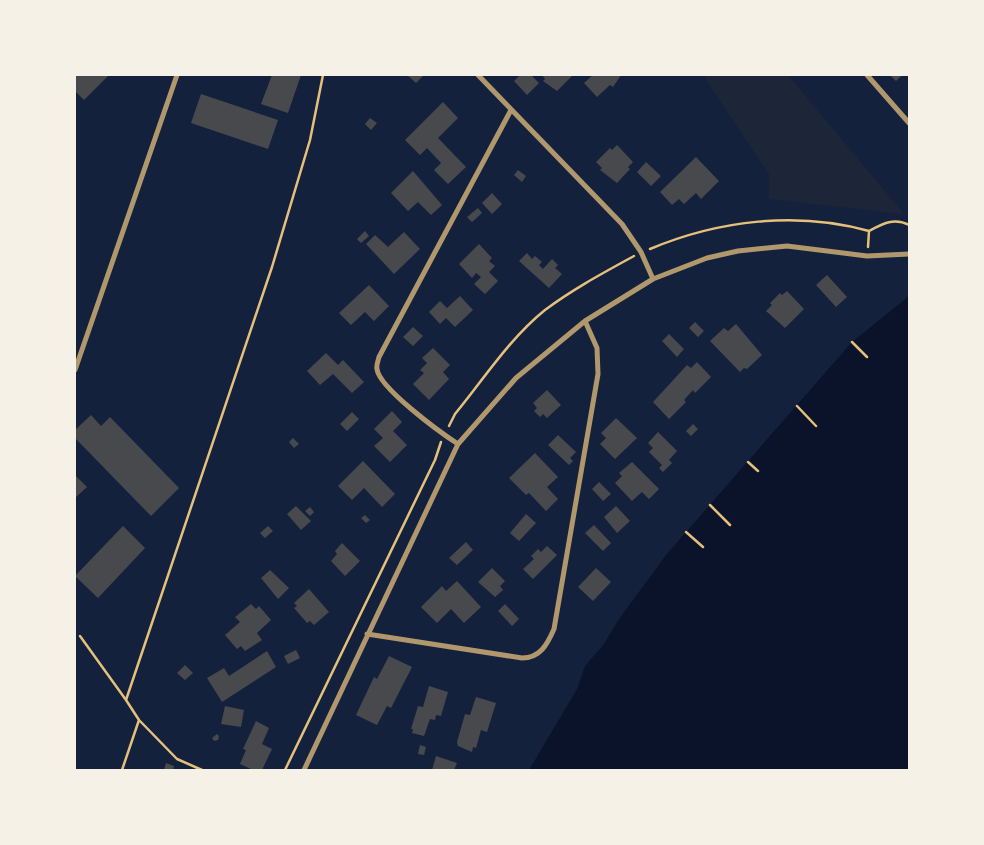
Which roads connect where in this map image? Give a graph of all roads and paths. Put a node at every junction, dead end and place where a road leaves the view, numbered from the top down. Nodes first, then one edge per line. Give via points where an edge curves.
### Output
1 (177, 75) edge
2 (323, 75) edge
3 (478, 75) edge
4 (867, 75) edge
5 (511, 110) junction
6 (909, 124) edge
7 (909, 225) edge
8 (869, 232) junction
9 (641, 252) junction
10 (909, 254) edge
11 (868, 256) junction
12 (653, 279) junction
13 (584, 322) junction
14 (852, 342) dead end
15 (867, 356) dead end
16 (75, 370) edge
17 (797, 406) dead end
18 (816, 426) dead end
19 (444, 434) junction
20 (458, 444) junction
21 (748, 462) dead end
22 (758, 471) dead end
23 (710, 505) dead end
24 (730, 524) dead end
25 (686, 532) dead end
26 (702, 547) dead end
27 (367, 634) junction
28 (80, 636) dead end
29 (126, 700) junction
30 (139, 720) junction
31 (122, 770) edge
32 (202, 770) edge
33 (285, 770) edge
34 (304, 770) edge

1 - 16 street
2 - 29 path via 310,140 272,267
3 - 5 street
4 - 6 street
5 - 9 street via 622,224
5 - 19 street via 379,358 377,369 381,378 424,420
7 - 8 path via 886,221
8 - 9 path via 844,224 792,220 734,224 678,237
8 - 11 path
9 - 12 street
9 - 19 path via 544,311 455,414
10 - 11 street
11 - 12 street via 787,246 748,250 707,258
12 - 13 street
13 - 20 street via 516,378
13 - 27 street via 597,348 598,374 554,630 548,644 531,658 522,658
14 - 15 path
17 - 18 path
19 - 20 street
19 - 33 path via 435,460
20 - 27 street
21 - 22 path
23 - 24 path
25 - 26 path
27 - 34 street
28 - 29 path
29 - 30 path
30 - 31 path
30 - 32 path via 177,759

